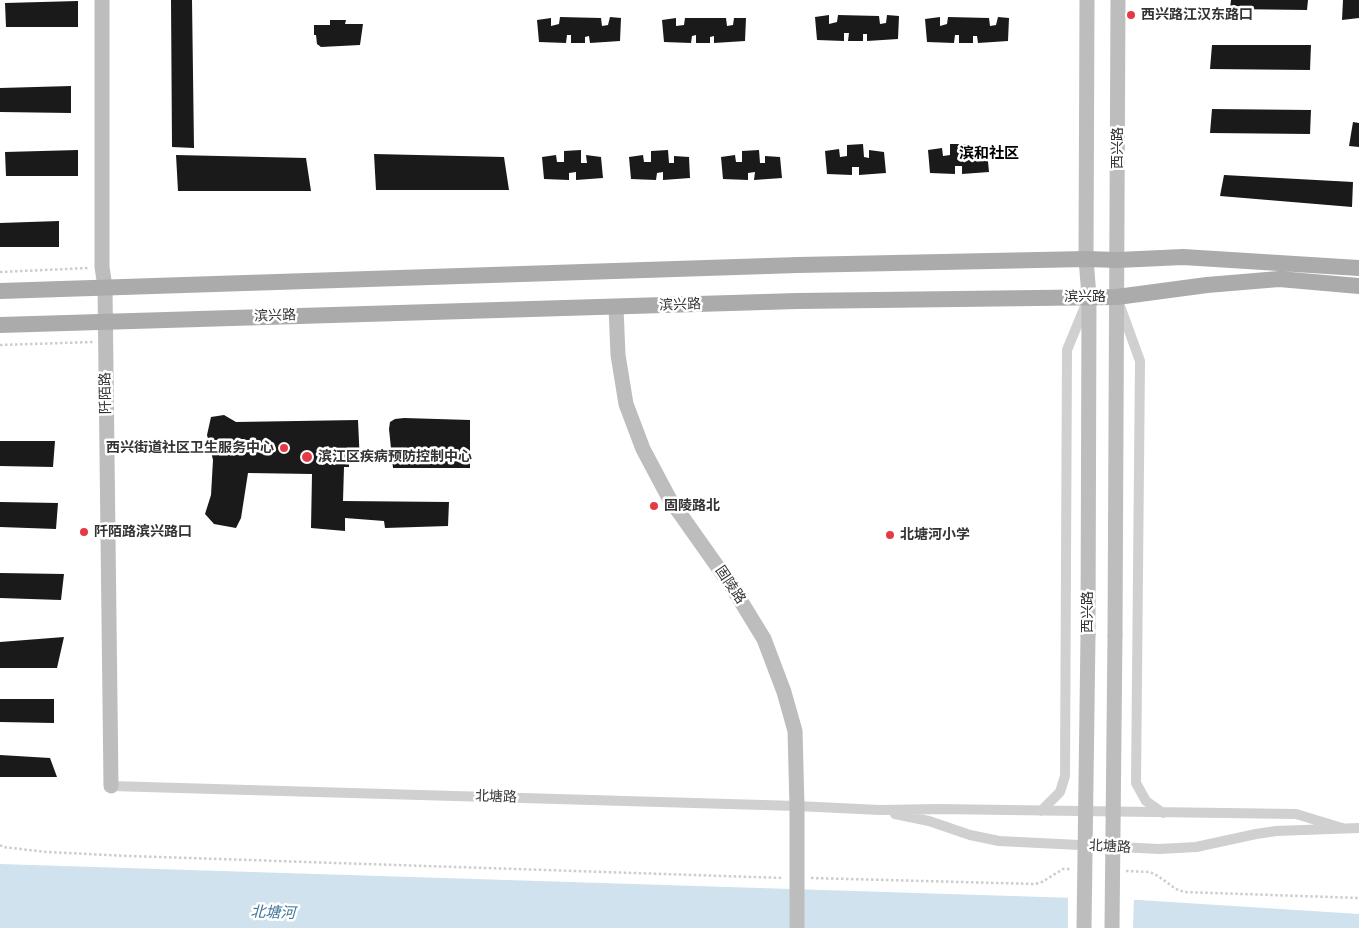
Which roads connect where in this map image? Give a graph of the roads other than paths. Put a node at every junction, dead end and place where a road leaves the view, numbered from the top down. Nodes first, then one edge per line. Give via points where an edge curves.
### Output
1 (102, 0) edge
2 (1087, 0) edge
3 (1118, 0) edge
4 (1086, 259) junction
5 (1118, 260) junction
6 (1359, 268) edge
7 (1359, 286) edge
8 (105, 287) junction
9 (0, 291) edge
10 (1089, 296) junction
11 (1117, 297) junction
12 (616, 307) junction
13 (105, 321) junction
14 (0, 325) edge
15 (111, 786) joint
16 (797, 806) junction
17 (880, 810) junction
18 (1041, 811) junction
19 (1163, 812) junction
20 (1342, 828) junction
21 (1359, 828) edge
22 (797, 928) edge
23 (1084, 928) edge
24 (1112, 928) edge

1 - 8 main road, 阡陌路 via 102,267
2 - 4 main road, 西兴路
3 - 5 main road, 西兴路
4 - 5 main road
4 - 8 main road via 788,265
4 - 10 main road, 西兴路
5 - 6 main road via 1183,257
5 - 11 main road, 西兴路
7 - 11 main road, 滨兴路 via 1280,279
8 - 9 main road
8 - 13 main road, 阡陌路
10 - 11 main road, 滨兴路
10 - 12 main road, 滨兴路
10 - 18 street, 西兴路 via 1068,350 1065,776 1060,792
10 - 23 main road, 西兴路, bridge
11 - 19 street, 西兴路 via 1140,361 1136,783 1146,801
11 - 24 main road, 西兴路, bridge
12 - 13 main road, 滨兴路
12 - 16 main road, 固陵路 via 618,355 626,404 643,449 669,498 734,590 768,648 795,731
13 - 14 main road, 滨兴路
13 - 15 main road, 阡陌路
15 - 16 street, 北塘路
16 - 17 street, 北塘路
16 - 22 main road, 固陵路
17 - 18 street, 北塘路
17 - 20 street, 北塘路 via 999,841 1159,850 1196,847 1276,831
18 - 19 street, 北塘路
19 - 20 street, 北塘路 via 1296,814
20 - 21 street, 北塘路

